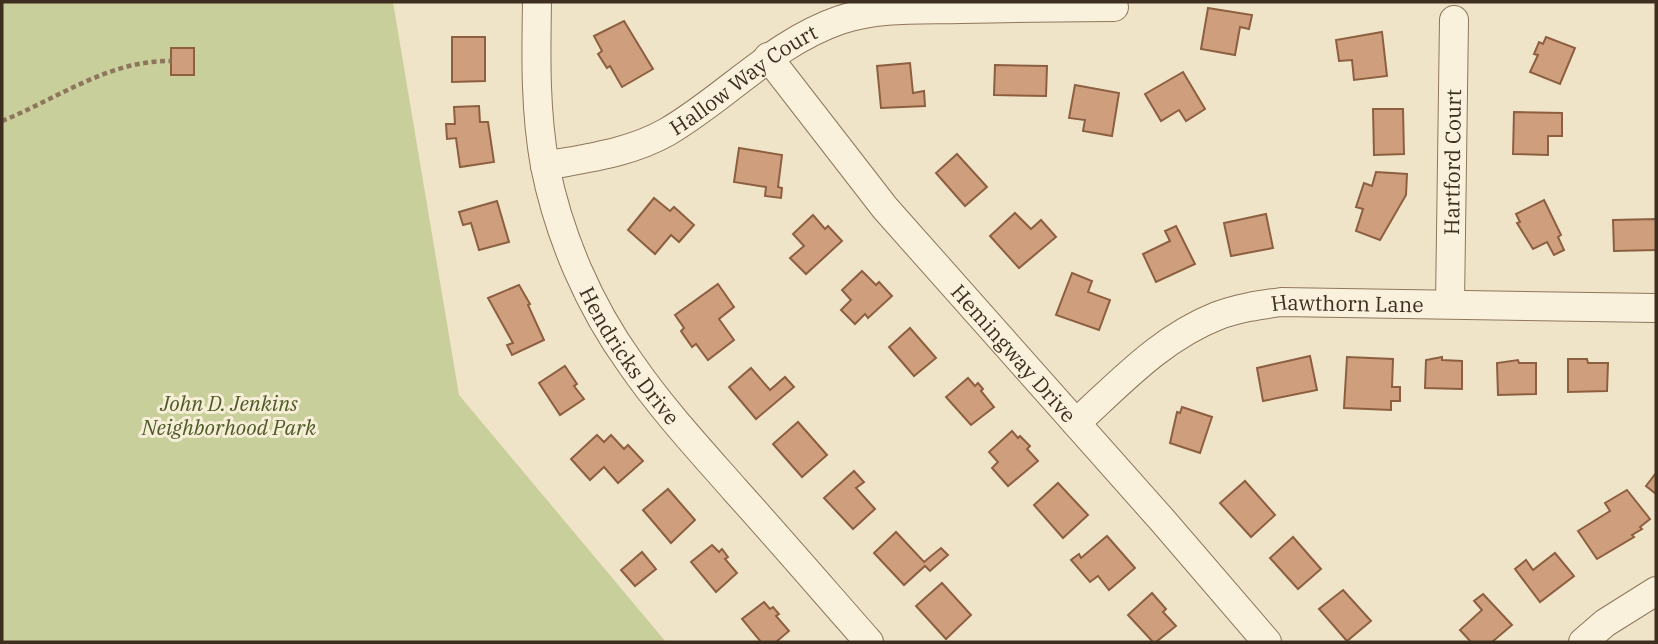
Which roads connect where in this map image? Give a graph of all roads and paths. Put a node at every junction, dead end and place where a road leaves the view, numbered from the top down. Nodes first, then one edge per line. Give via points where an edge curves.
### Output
1 (537, 2) edge
2 (1115, 7) dead end
3 (1454, 20) dead end
4 (768, 57) junction
5 (171, 61) dead end
6 (2, 121) edge
7 (545, 166) junction
8 (1450, 304) junction
9 (1656, 308) edge
10 (1076, 423) junction
11 (1656, 591) edge
12 (869, 642) edge
13 (1267, 642) edge
14 (1583, 642) edge

1 - 7 street, Hendricks Drive via 535,69
2 - 4 street, Hallow Way Court via 880,10 828,25
3 - 8 street, Hartford Court
4 - 7 street, Hallow Way Court via 665,133 628,149
4 - 10 street, Hemingway Drive via 885,208
5 - 6 path via 125,67
7 - 12 street, Hendricks Drive via 573,259 630,364
8 - 9 street, Hawthorn Lane
8 - 10 street, Hawthorn Lane via 1281,302 1245,307 1185,331 1156,350
10 - 13 street, Hemingway Drive
11 - 14 street

